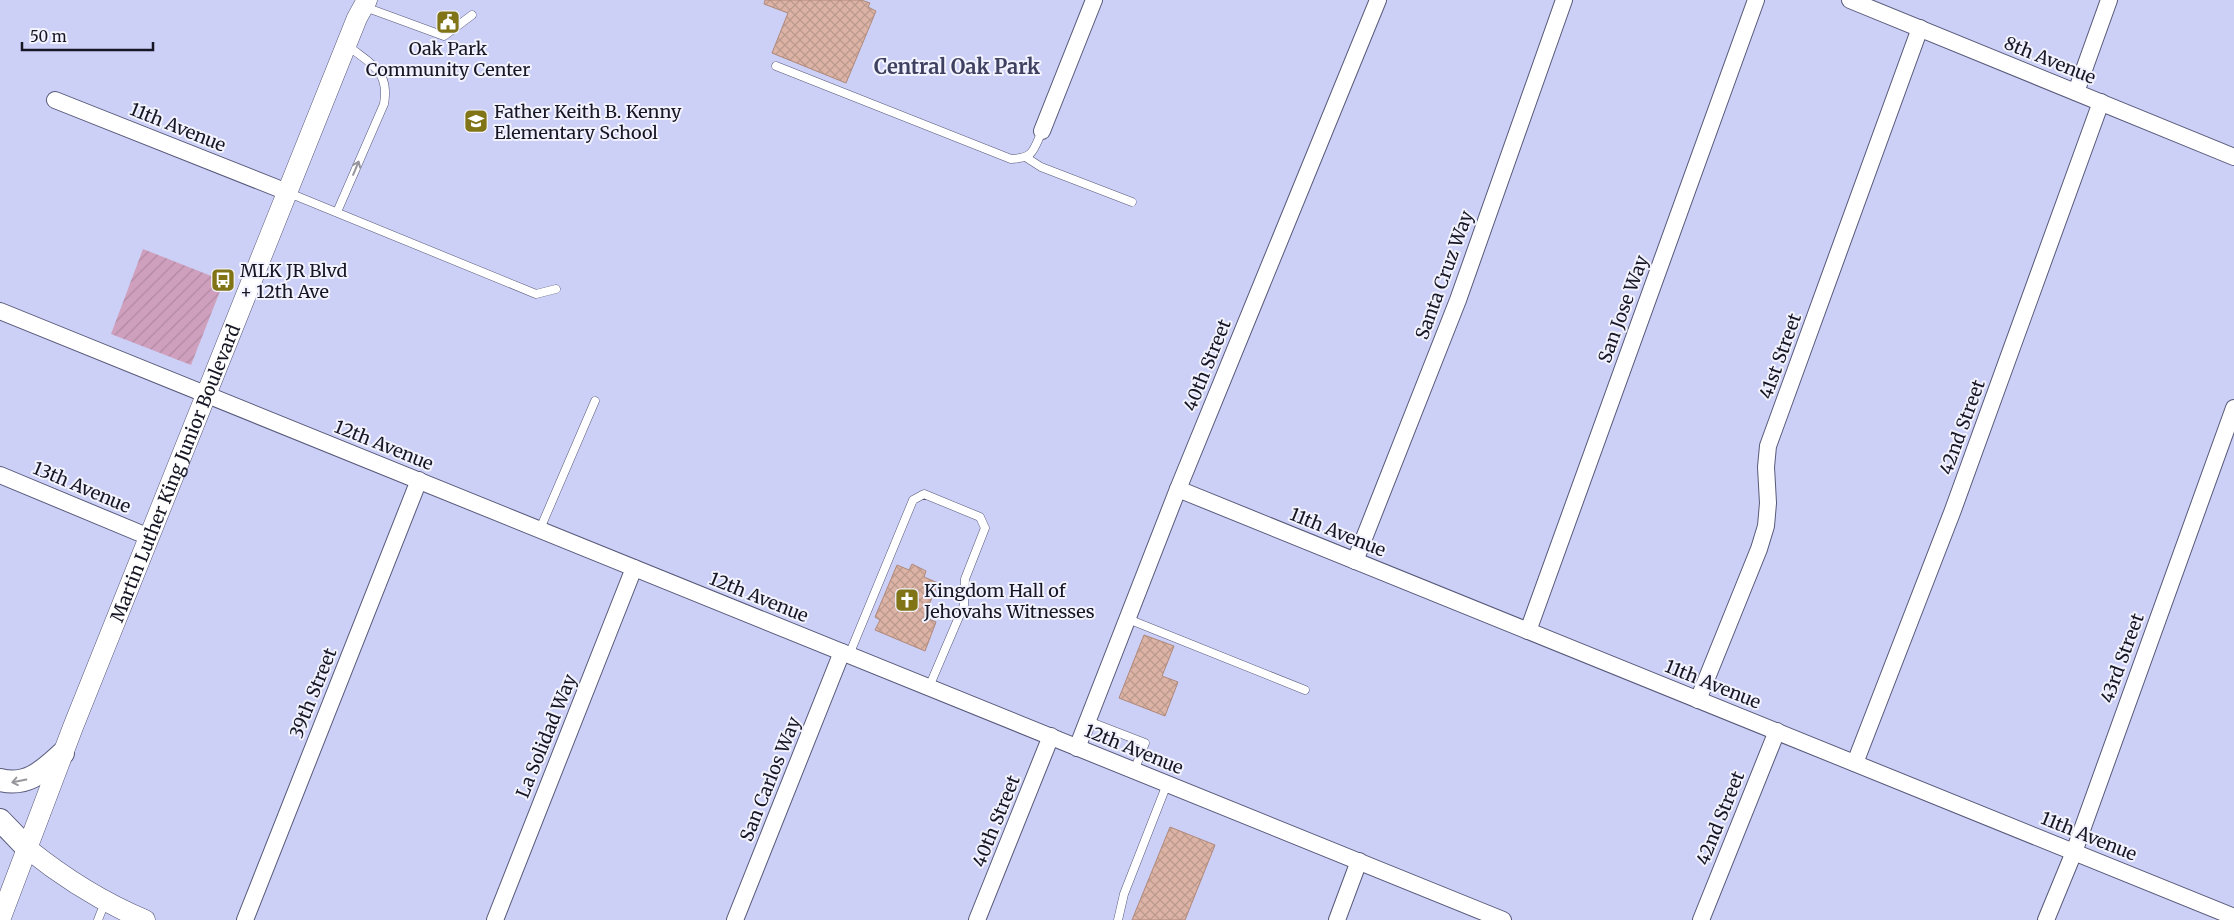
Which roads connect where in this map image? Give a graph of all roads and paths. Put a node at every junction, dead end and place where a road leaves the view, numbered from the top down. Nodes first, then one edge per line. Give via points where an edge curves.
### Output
1 (1094, 0) edge
2 (1378, 0) edge
3 (1564, 0) edge
4 (1756, 0) edge
5 (1850, 0) edge
6 (2109, 0) edge
7 (365, 3) edge
8 (472, 15) dead end
9 (1920, 28) junction
10 (346, 45) junction
11 (776, 66) dead end
12 (2076, 92) junction
13 (55, 100) dead end
14 (2101, 102) junction
15 (1042, 131) joint
16 (2234, 157) edge
17 (1027, 158) junction
18 (287, 192) junction
19 (1132, 202) dead end
20 (337, 212) junction
21 (556, 289) dead end
22 (0, 311) edge
23 (206, 394) junction
24 (595, 401) dead end
25 (2234, 408) edge
26 (0, 475) edge
27 (419, 480) junction
28 (1178, 489) junction
29 (540, 529) junction
30 (149, 537) junction
31 (1355, 561) junction
32 (634, 568) junction
33 (1128, 619) junction
34 (1528, 631) junction
35 (845, 654) junction
36 (929, 687) junction
37 (1305, 690) dead end
38 (1698, 700) junction
39 (1088, 721) junction
40 (1776, 731) junction
41 (1051, 736) junction
42 (1077, 748) junction
43 (63, 753) junction
44 (1855, 764) junction
45 (1134, 771) junction
46 (0, 780) edge
47 (1167, 784) junction
48 (0, 820) edge
49 (28, 849) junction
50 (2074, 852) junction
51 (1359, 862) junction
52 (101, 911) edge
53 (2234, 917) edge
54 (0, 920) edge
55 (145, 920) edge
56 (245, 920) edge
57 (495, 920) edge
58 (735, 920) edge
59 (977, 920) edge
60 (1118, 920) edge
61 (1337, 920) edge
62 (1503, 920) edge
63 (1701, 920) edge
64 (2046, 920) edge

1 - 15 street
2 - 28 street, 40th Street
3 - 31 street, Santa Cruz Way via 1458,300
4 - 34 street, San Jose Way
5 - 9 street, 8th Avenue
6 - 12 street
7 - 8 lane via 444,36
7 - 10 street, Martin Luther King Junior Boulevard
9 - 12 street, 8th Avenue
9 - 38 street, 41st Street via 1768,446 1766,526
10 - 18 street, Martin Luther King Junior Boulevard
20 -> 10 lane via 384,104 386,90 380,71
11 - 17 lane via 1011,159
12 - 14 street, 8th Avenue
13 - 18 street, 11th Avenue
14 - 16 street, 8th Avenue
14 - 44 street, 42nd Street via 1949,519
15 - 17 lane
17 - 19 lane via 1041,167
18 - 20 lane
18 - 23 street, Martin Luther King Junior Boulevard
20 - 21 lane via 536,294
22 - 23 street, 12th Avenue
23 - 27 street, 12th Avenue
23 - 30 street, Martin Luther King Junior Boulevard
24 - 29 lane
25 - 50 street, 43rd Street
26 - 30 street, 13th Avenue
27 - 29 street, 12th Avenue
27 - 56 street, 39th Street
28 - 31 street, 11th Avenue
28 - 33 street, 40th Street
29 - 32 street, 12th Avenue
30 - 43 street, Martin Luther King Junior Boulevard
31 - 34 street, 11th Avenue
32 - 35 street, 12th Avenue
32 - 57 street, La Solidad Way
33 - 37 lane
33 - 39 street, 40th Street
34 - 38 street, 11th Avenue
35 - 36 street, 12th Avenue
35 - 36 lane via 913,500 924,494 980,517 985,528 964,580 964,605
35 - 58 street, San Carlos Way
36 - 41 street, 12th Avenue
38 - 40 street, 11th Avenue
39 - 42 street, 40th Street
39 - 45 lane via 1144,743
40 - 44 street, 11th Avenue
40 - 63 street, 42nd Street
41 - 42 street, 12th Avenue
41 - 59 street, 40th Street
42 - 45 street, 12th Avenue
43 -> 46 main road via 37,776 13,783
43 - 49 street, Martin Luther King Junior Boulevard
44 - 50 street, 11th Avenue
45 - 47 street, 12th Avenue
47 - 51 street, 12th Avenue
47 - 60 lane via 1124,894
48 - 49 main road
49 - 52 street via 68,879
49 - 54 street, Martin Luther King Junior Boulevard
50 - 53 street, 11th Avenue
50 - 64 street, 43rd Street
51 - 61 street
51 - 62 street, 12th Avenue
52 - 55 street

